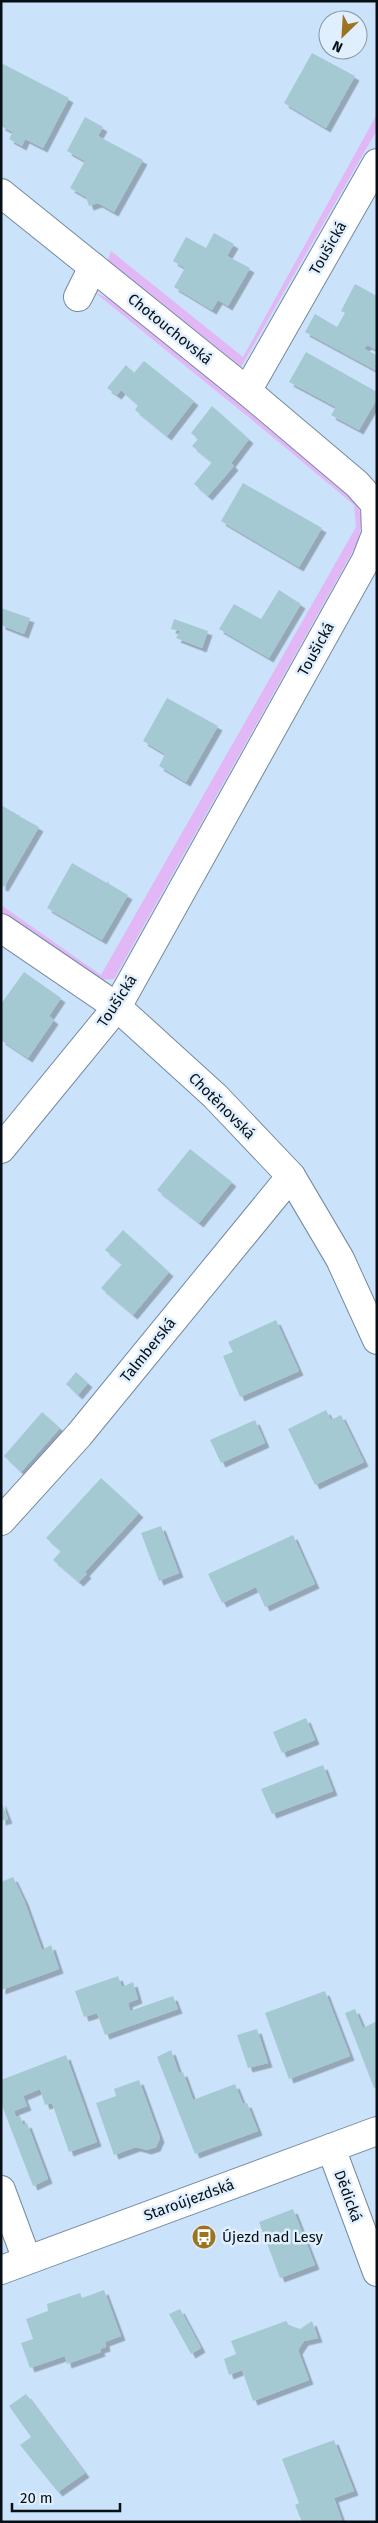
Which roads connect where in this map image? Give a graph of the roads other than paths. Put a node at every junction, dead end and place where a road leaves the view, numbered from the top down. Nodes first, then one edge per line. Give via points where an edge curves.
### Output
1 (377, 163) edge
2 (1, 193) edge
3 (93, 267) junction
4 (78, 297) dead end
5 (247, 391) junction
6 (1, 928) edge
7 (117, 1007) junction
8 (1, 1149) edge
9 (291, 1176) junction
10 (377, 1340) edge
11 (1, 1521) edge
12 (377, 2131) edge
13 (331, 2148) junction
14 (1, 2190) edge
15 (27, 2260) junction
16 (1, 2270) edge
17 (377, 2272) edge

1 - 5 street, Toušická
2 - 3 street, Chotouchovská
3 - 4 street
3 - 5 street, Chotouchovská
5 - 7 street, Toušická via 357,484 374,504 376,534 366,560
6 - 7 street, Chotěnovská
7 - 8 street, Toušická
7 - 9 street, Chotěnovská via 215,1096
9 - 10 street, Chotěnovská via 340,1260
9 - 11 street, Talmberská via 79,1436
12 - 13 street, Staroújezdská
13 - 15 street, Staroújezdská
13 - 17 street, Dědická
14 - 15 street
15 - 16 street, Staroújezdská

